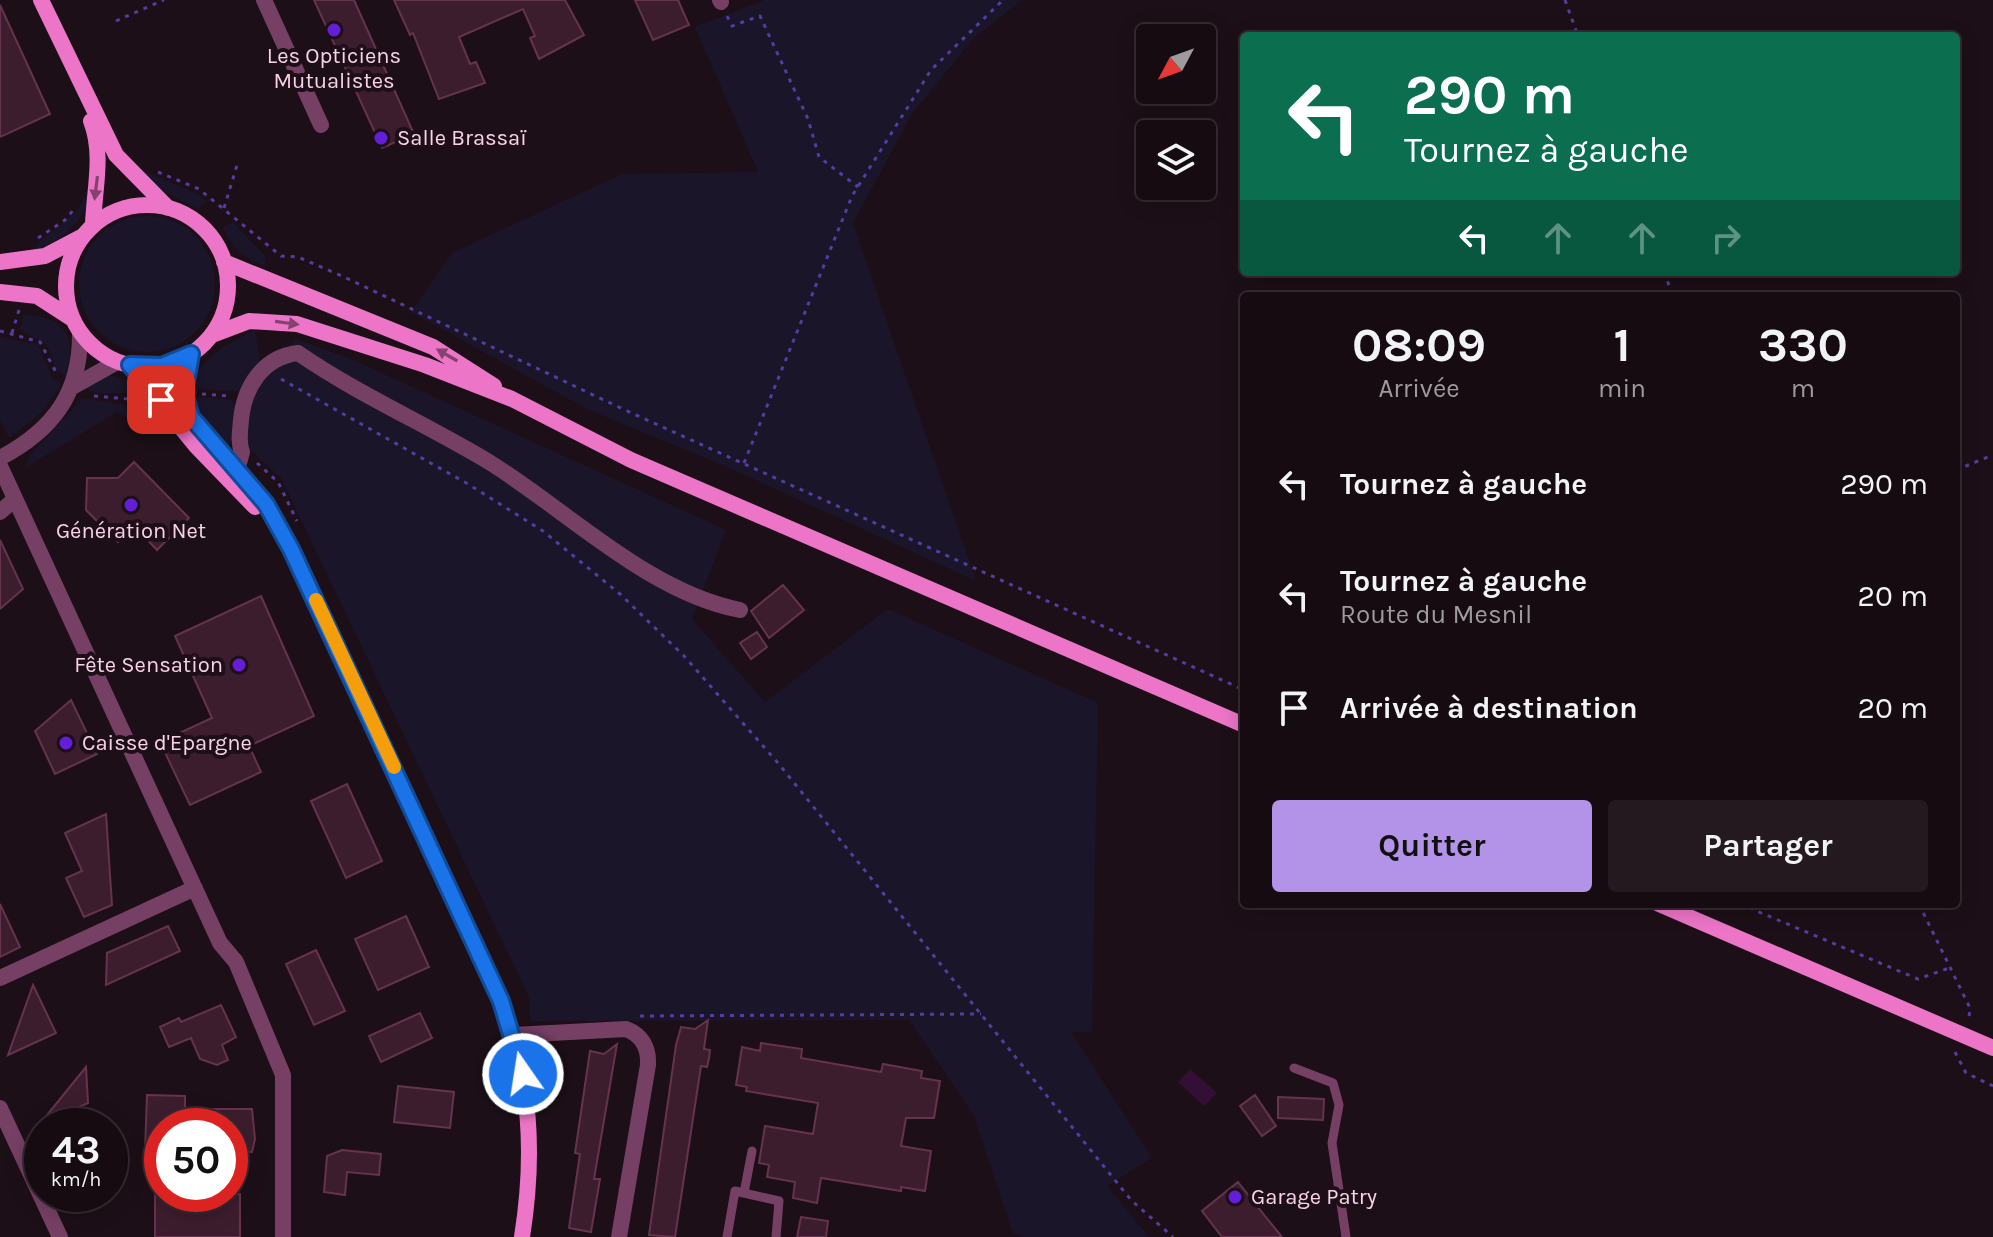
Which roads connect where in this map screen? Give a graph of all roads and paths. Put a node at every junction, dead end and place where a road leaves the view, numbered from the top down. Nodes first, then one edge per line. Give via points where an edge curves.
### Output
1 (41, 0) edge
2 (164, 0) edge
3 (264, 0) edge
4 (1003, 0) edge
5 (1565, 0) edge
6 (720, 1) edge
7 (116, 21) dead end
8 (1577, 32) edge
9 (68, 60) junction
10 (321, 125) dead end
11 (238, 162) dead end
12 (151, 169) dead end
13 (858, 187) junction
14 (80, 200) dead end
15 (168, 208) junction
16 (224, 208) junction
17 (87, 231) junction
18 (27, 245) dead end
19 (0, 262) edge
20 (224, 262) junction
21 (0, 292) edge
22 (18, 312) dead end
23 (76, 325) junction
24 (0, 331) edge
25 (12, 333) junction
26 (212, 335) junction
27 (191, 354) junction
28 (124, 363) junction
29 (263, 369) junction
30 (75, 386) junction
31 (193, 393) dead end
32 (243, 397) junction
33 (512, 399) junction
34 (144, 413) dead end
35 (242, 452) junction
36 (1993, 455) edge
37 (0, 458) edge
38 (744, 463) junction
39 (0, 466) edge
40 (1960, 468) edge
41 (232, 474) junction
42 (285, 493) dead end
43 (15, 499) junction
44 (0, 512) edge
45 (740, 610) dead end
46 (1240, 688) edge
47 (1240, 723) edge
48 (195, 888) junction
49 (1668, 908) edge
50 (1749, 908) edge
51 (1921, 908) edge
52 (1952, 967) junction
53 (0, 978) edge
54 (981, 1014) junction
55 (635, 1016) dead end
56 (1952, 1031) junction
57 (514, 1035) junction
58 (1993, 1048) edge
59 (1294, 1068) dead end
60 (1993, 1086) edge
61 (0, 1108) edge
62 (752, 1151) dead end
63 (744, 1193) junction
64 (60, 1237) edge
65 (283, 1237) edge
66 (522, 1237) edge
67 (619, 1237) edge
68 (727, 1237) edge
69 (776, 1237) edge
70 (1173, 1237) edge
71 (1346, 1237) edge

1 - 9 main road
2 - 7 path
3 - 10 street
4 - 13 path via 931,70
5 - 8 path
6 - 13 path via 732,26 760,16 808,119 819,157
9 - 15 main road via 116,155
9 -> 17 main road via 96,133 98,181
11 - 16 path
12 - 16 path via 199,189
13 - 38 path
14 - 18 path via 65,220
15 - 17 main road via 128,207
15 - 20 main road via 197,222
16 - 38 path via 281,256 323,267
17 - 19 main road via 45,256
17 - 23 main road via 66,276
20 - 26 main road via 227,300
33 -> 20 main road via 433,347
21 - 23 main road via 37,296 56,305
22 - 25 path
23 - 28 main road via 90,344
23 - 30 street
24 - 25 path
25 - 30 path via 40,342 52,369
26 - 27 main road
26 -> 33 main road via 249,321 297,324
27 - 28 main road via 162,366
27 - 41 main road via 184,393 191,417
28 - 30 street
28 - 41 main road via 181,429
29 - 32 street
29 - 45 street via 281,355 298,353 489,462 671,585 707,604
29 - 54 path via 543,531 620,594 732,708
30 - 34 path via 129,399
30 - 37 street via 44,426 22,447
31 - 32 path
32 - 35 street
33 - 47 main road via 631,460
35 - 41 street
35 - 42 path
36 - 40 path
38 - 46 path
39 - 43 street
41 - 57 main road via 266,504 280,529 357,685
43 - 44 street
43 - 48 street
48 - 53 street
48 - 65 street via 220,943 236,962 283,1075
49 - 56 main road
50 - 52 path via 1918,979
51 - 52 path
52 - 56 path via 1970,1008 1969,1017 1958,1016
54 - 55 path
54 - 70 path via 1131,1200
56 - 58 main road
56 - 60 path via 1957,1060 1966,1073
57 - 66 main road via 527,1092 531,1150
57 - 67 street via 626,1029 644,1042 648,1065
59 - 71 lane via 1333,1083 1339,1105 1332,1143
61 - 64 street
62 - 63 lane
63 - 68 lane via 735,1191
63 - 69 lane via 779,1201

